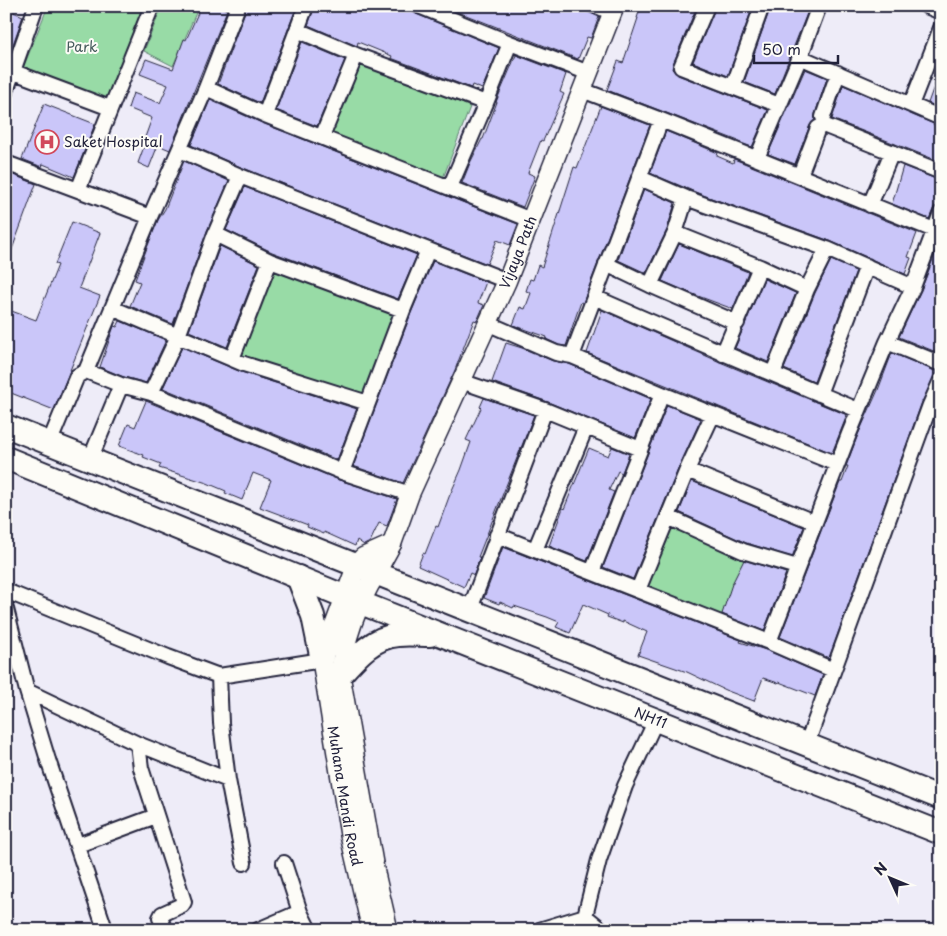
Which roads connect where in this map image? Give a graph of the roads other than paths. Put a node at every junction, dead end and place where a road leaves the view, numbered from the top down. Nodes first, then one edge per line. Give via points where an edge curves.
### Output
1 (152, 6) edge
2 (238, 6) edge
3 (306, 6) edge
4 (419, 6) edge
5 (707, 6) edge
6 (762, 6) edge
7 (819, 6) edge
8 (926, 6) edge
9 (31, 8) edge
10 (608, 9) edge
11 (941, 12) edge
12 (941, 28) edge
13 (297, 30) junction
14 (510, 43) junction
15 (356, 55) junction
16 (800, 57) junction
17 (14, 72) junction
18 (589, 73) junction
19 (838, 74) junction
20 (206, 88) junction
21 (733, 88) junction
22 (582, 90) junction
23 (6, 91) edge
24 (486, 103) junction
25 (778, 105) junction
26 (912, 105) junction
27 (110, 108) junction
28 (265, 115) junction
29 (823, 116) dead end
30 (941, 118) edge
31 (661, 120) junction
32 (322, 137) junction
33 (180, 150) junction
34 (892, 152) junction
35 (757, 158) junction
36 (6, 163) edge
37 (941, 172) edge
38 (240, 176) junction
39 (800, 176) junction
40 (640, 178) junction
41 (450, 187) junction
42 (78, 190) junction
43 (686, 198) junction
44 (870, 205) junction
45 (941, 213) edge
46 (150, 217) junction
47 (531, 220) junction
48 (934, 230) junction
49 (215, 234) junction
50 (675, 234) junction
51 (827, 249) junction
52 (428, 250) junction
53 (270, 261) junction
54 (606, 264) junction
55 (867, 266) junction
56 (760, 267) junction
57 (507, 281) junction
58 (650, 285) junction
59 (913, 287) junction
60 (807, 289) junction
61 (594, 297) junction
62 (112, 308) junction
63 (404, 310) junction
64 (487, 323) junction
65 (737, 323) junction
66 (178, 336) junction
67 (887, 342) junction
68 (723, 354) junction
69 (572, 356) junction
70 (232, 359) junction
71 (941, 364) edge
72 (86, 371) junction
73 (773, 373) junction
74 (941, 380) edge
75 (460, 381) junction
76 (121, 385) junction
77 (151, 393) junction
78 (662, 394) junction
79 (819, 394) junction
80 (368, 403) junction
81 (936, 407) edge
82 (545, 410) junction
83 (858, 410) junction
84 (713, 414) junction
85 (6, 416) edge
86 (6, 426) edge
87 (586, 427) junction
88 (53, 434) junction
89 (640, 449) junction
90 (94, 450) junction
91 (9, 464) edge
92 (837, 464) junction
93 (687, 470) junction
94 (342, 472) junction
95 (410, 494) junction
96 (668, 517) junction
97 (814, 522) junction
98 (497, 535) junction
99 (535, 550) junction
100 (369, 565) junction
101 (797, 568) junction
102 (592, 572) junction
103 (298, 577) junction
104 (638, 590) junction
105 (6, 592) edge
106 (354, 599) junction
107 (473, 601) junction
108 (6, 609) edge
109 (441, 635) junction
110 (769, 642) junction
111 (322, 660) junction
112 (833, 670) junction
113 (340, 674) junction
114 (219, 676) junction
115 (27, 690) junction
116 (656, 720) junction
117 (810, 734) junction
118 (138, 744) junction
119 (228, 780) junction
120 (941, 789) edge
121 (941, 798) edge
122 (156, 816) junction
123 (941, 832) edge
124 (78, 845) junction
125 (244, 863) dead end
126 (284, 863) dead end
127 (300, 912) junction
128 (585, 916) junction
129 (105, 929) edge
130 (375, 929) edge
131 (165, 930) edge
132 (258, 930) edge
133 (309, 930) edge
134 (539, 930) edge
135 (602, 930) edge

1 - 27 street
2 - 20 street
3 - 13 street
4 - 14 street
5 - 21 street via 681,67
6 - 21 street
7 - 16 street
8 - 11 street
9 - 17 street
10 - 18 street, Vijaya Path
12 - 26 street
13 - 15 street
13 - 28 street
14 - 18 street
14 - 24 street
15 - 24 street
15 - 32 street
16 - 19 street
16 - 25 street
17 - 23 street
17 - 27 street
18 - 22 street, Vijaya Path
19 - 26 street
19 - 29 street
20 - 28 street
20 - 33 street
21 - 25 street
22 - 31 street
22 - 47 street, Vijaya Path
24 - 41 street
25 - 35 street
26 - 30 street
27 - 42 street
28 - 32 street
31 - 35 street
31 - 40 street
32 - 41 street
33 - 38 street
33 - 46 street
34 - 37 street
34 - 39 street via 823,125 818,128
34 - 44 street
35 - 39 street
36 - 42 street
38 - 49 street
38 - 52 street
39 - 44 street
40 - 43 street
40 - 54 street
41 - 47 street
42 - 46 street
43 - 50 street
43 - 51 street
44 - 48 street
45 - 48 street
46 - 62 street
47 - 57 street, Vijaya Path
48 - 59 street
49 - 53 street
49 - 66 street
50 - 56 street
50 - 58 street
51 - 55 street
51 - 60 street
52 - 57 street
52 - 63 street
53 - 63 street
53 - 70 street
54 - 58 street
54 - 61 street
55 - 59 street
55 - 79 street
56 - 60 street
56 - 65 street
57 - 64 street, Vijaya Path
58 - 65 street
59 - 67 street
60 - 73 street
61 - 68 street
61 - 69 street
62 - 66 street
62 - 72 street
63 - 80 street
64 - 69 street via 556,353
64 - 75 street, Vijaya Path
65 - 68 street
66 - 70 street
66 - 77 street
67 - 71 street
67 - 83 street
68 - 73 street
69 - 78 street
70 - 80 street
72 - 76 street
72 - 88 street via 77,376
73 - 79 street
74 - 81 street
75 - 82 street
75 - 95 street, Vijaya Path
76 - 77 street
76 - 90 street
77 - 94 street
78 - 84 street
78 - 89 street
79 - 83 street
80 - 94 street
81 - 112 street
82 - 87 street
82 - 98 street
83 - 92 street
84 - 92 street
84 - 93 street
85 - 88 street
86 - 100 highway
87 - 89 street
87 - 99 street
88 - 90 street
89 - 102 street
90 - 100 street
91 - 103 highway, NH11
92 - 97 street
93 - 96 street
93 - 97 street
94 - 95 street
95 - 100 street, Vijaya Path via 392,544
96 - 101 street via 743,551
96 - 104 street
97 - 101 street
98 - 99 street
98 - 107 street
99 - 102 street
100 - 106 main road
100 - 107 street
100 - 121 highway
101 - 110 street
102 - 104 street
103 - 106 highway, NH11
103 - 111 highway via 313,616
104 - 110 street
105 - 114 street
106 - 109 highway, NH11
106 - 111 main road
106 - 113 main road
107 - 117 street
108 - 115 street
109 - 113 highway via 396,635 378,640 359,653
109 - 116 highway, NH11
110 - 112 street
111 - 114 street
111 - 130 main road, Muhana Mandi Road via 350,835
112 - 117 street
113 - 130 main road via 374,869
114 - 119 street
115 - 118 street
115 - 124 street
116 - 123 highway, NH11
116 - 128 street via 625,786 599,860
117 - 120 street
118 - 119 street
118 - 122 street via 141,768
119 - 125 street
122 - 124 street
122 - 131 street via 184,902 182,906 162,914 160,918
124 - 129 street
126 - 127 street
127 - 132 street
127 - 133 street
128 - 134 street
128 - 135 street

